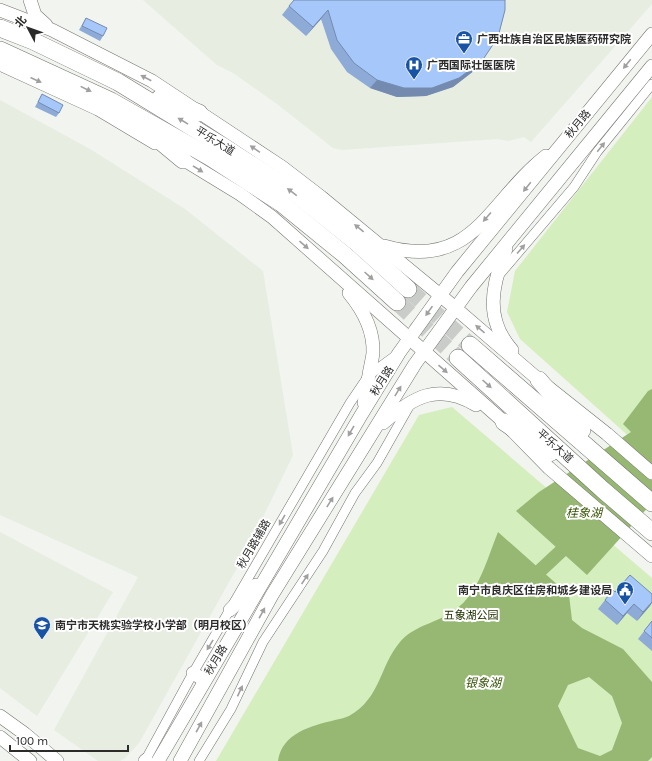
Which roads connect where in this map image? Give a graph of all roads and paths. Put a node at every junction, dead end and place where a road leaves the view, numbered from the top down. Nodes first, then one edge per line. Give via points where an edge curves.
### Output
1 (30, 0) edge
2 (0, 10) edge
3 (0, 28) edge
4 (52, 30) junction
5 (652, 34) edge
6 (0, 50) edge
7 (0, 64) edge
8 (652, 66) edge
9 (118, 82) junction
10 (652, 84) edge
11 (111, 101) junction
12 (199, 113) junction
13 (564, 141) junction
14 (183, 160) junction
15 (511, 238) junction
16 (379, 244) junction
17 (329, 266) junction
18 (496, 279) junction
19 (440, 295) junction
20 (455, 309) junction
21 (409, 339) junction
22 (470, 345) tunnel mouth
23 (423, 352) junction
24 (399, 353) junction
25 (458, 358) tunnel mouth
26 (368, 375) junction
27 (539, 380) junction
28 (412, 401) junction
29 (360, 417) junction
30 (504, 422) junction
31 (374, 431) junction
32 (617, 472) junction
33 (652, 473) edge
34 (604, 490) junction
35 (652, 503) edge
36 (652, 532) edge
37 (652, 556) edge
38 (271, 569) junction
39 (230, 610) junction
40 (193, 673) junction
41 (204, 680) junction
42 (0, 716) edge
43 (0, 737) edge
44 (30, 761) edge
45 (56, 761) edge
46 (148, 761) edge
47 (180, 761) edge
48 (199, 761) edge

1 - 4 main road via 35,15
2 - 4 main road
3 - 9 highway, 平乐大道
12 -> 4 main road via 152,81
5 -> 13 main road, 秋月路
6 -> 11 highway, 平乐大道
7 -> 14 main road via 98,108
8 - 15 main road, 秋月路
11 -> 9 highway, 平乐大道 via 210,157 281,203 345,255 402,295 356,242 291,190
9 - 12 highway
18 -> 10 street via 574,187 597,152
11 - 14 highway
16 -> 12 main road via 282,168
13 -> 16 main road via 530,168 474,232 457,244 442,249 415,252
13 -> 19 main road, 秋月路
14 -> 17 main road via 240,194
15 - 18 main road
15 - 20 main road, 秋月路
16 - 19 main road
17 - 21 main road
17 - 26 main road via 359,306 367,322 372,337 373,353
18 - 27 main road via 493,311 496,325 504,341
19 - 20 main road
19 -> 21 main road, 秋月路
20 - 23 main road, 秋月路
27 -> 20 main road
21 - 23 main road
21 - 24 main road, 秋月路
22 - 32 highway, 平乐大道
23 -> 30 main road
31 -> 23 main road, 秋月路
24 - 26 street, 秋月路辅路
24 - 29 main road, 秋月路
25 -> 34 highway, 平乐大道
26 - 29 main road via 368,389
26 -> 39 street, 秋月路辅路 via 322,449
27 - 32 highway
27 - 33 main road
28 - 30 main road via 437,394 462,397
28 - 31 main road
48 -> 28 street via 231,709 263,642 323,551 355,493 377,462
29 -> 38 main road, 秋月路
30 - 34 highway
30 - 37 main road via 549,468
47 -> 31 main road, 秋月路 via 272,596
32 - 35 highway, 平乐大道
34 - 36 highway, 平乐大道
38 - 39 main road
38 - 41 main road, 秋月路
39 -> 40 street, 秋月路辅路
40 - 41 main road
40 - 46 street, 秋月路辅路
41 - 46 main road, 秋月路
42 - 45 main road
43 - 44 main road

